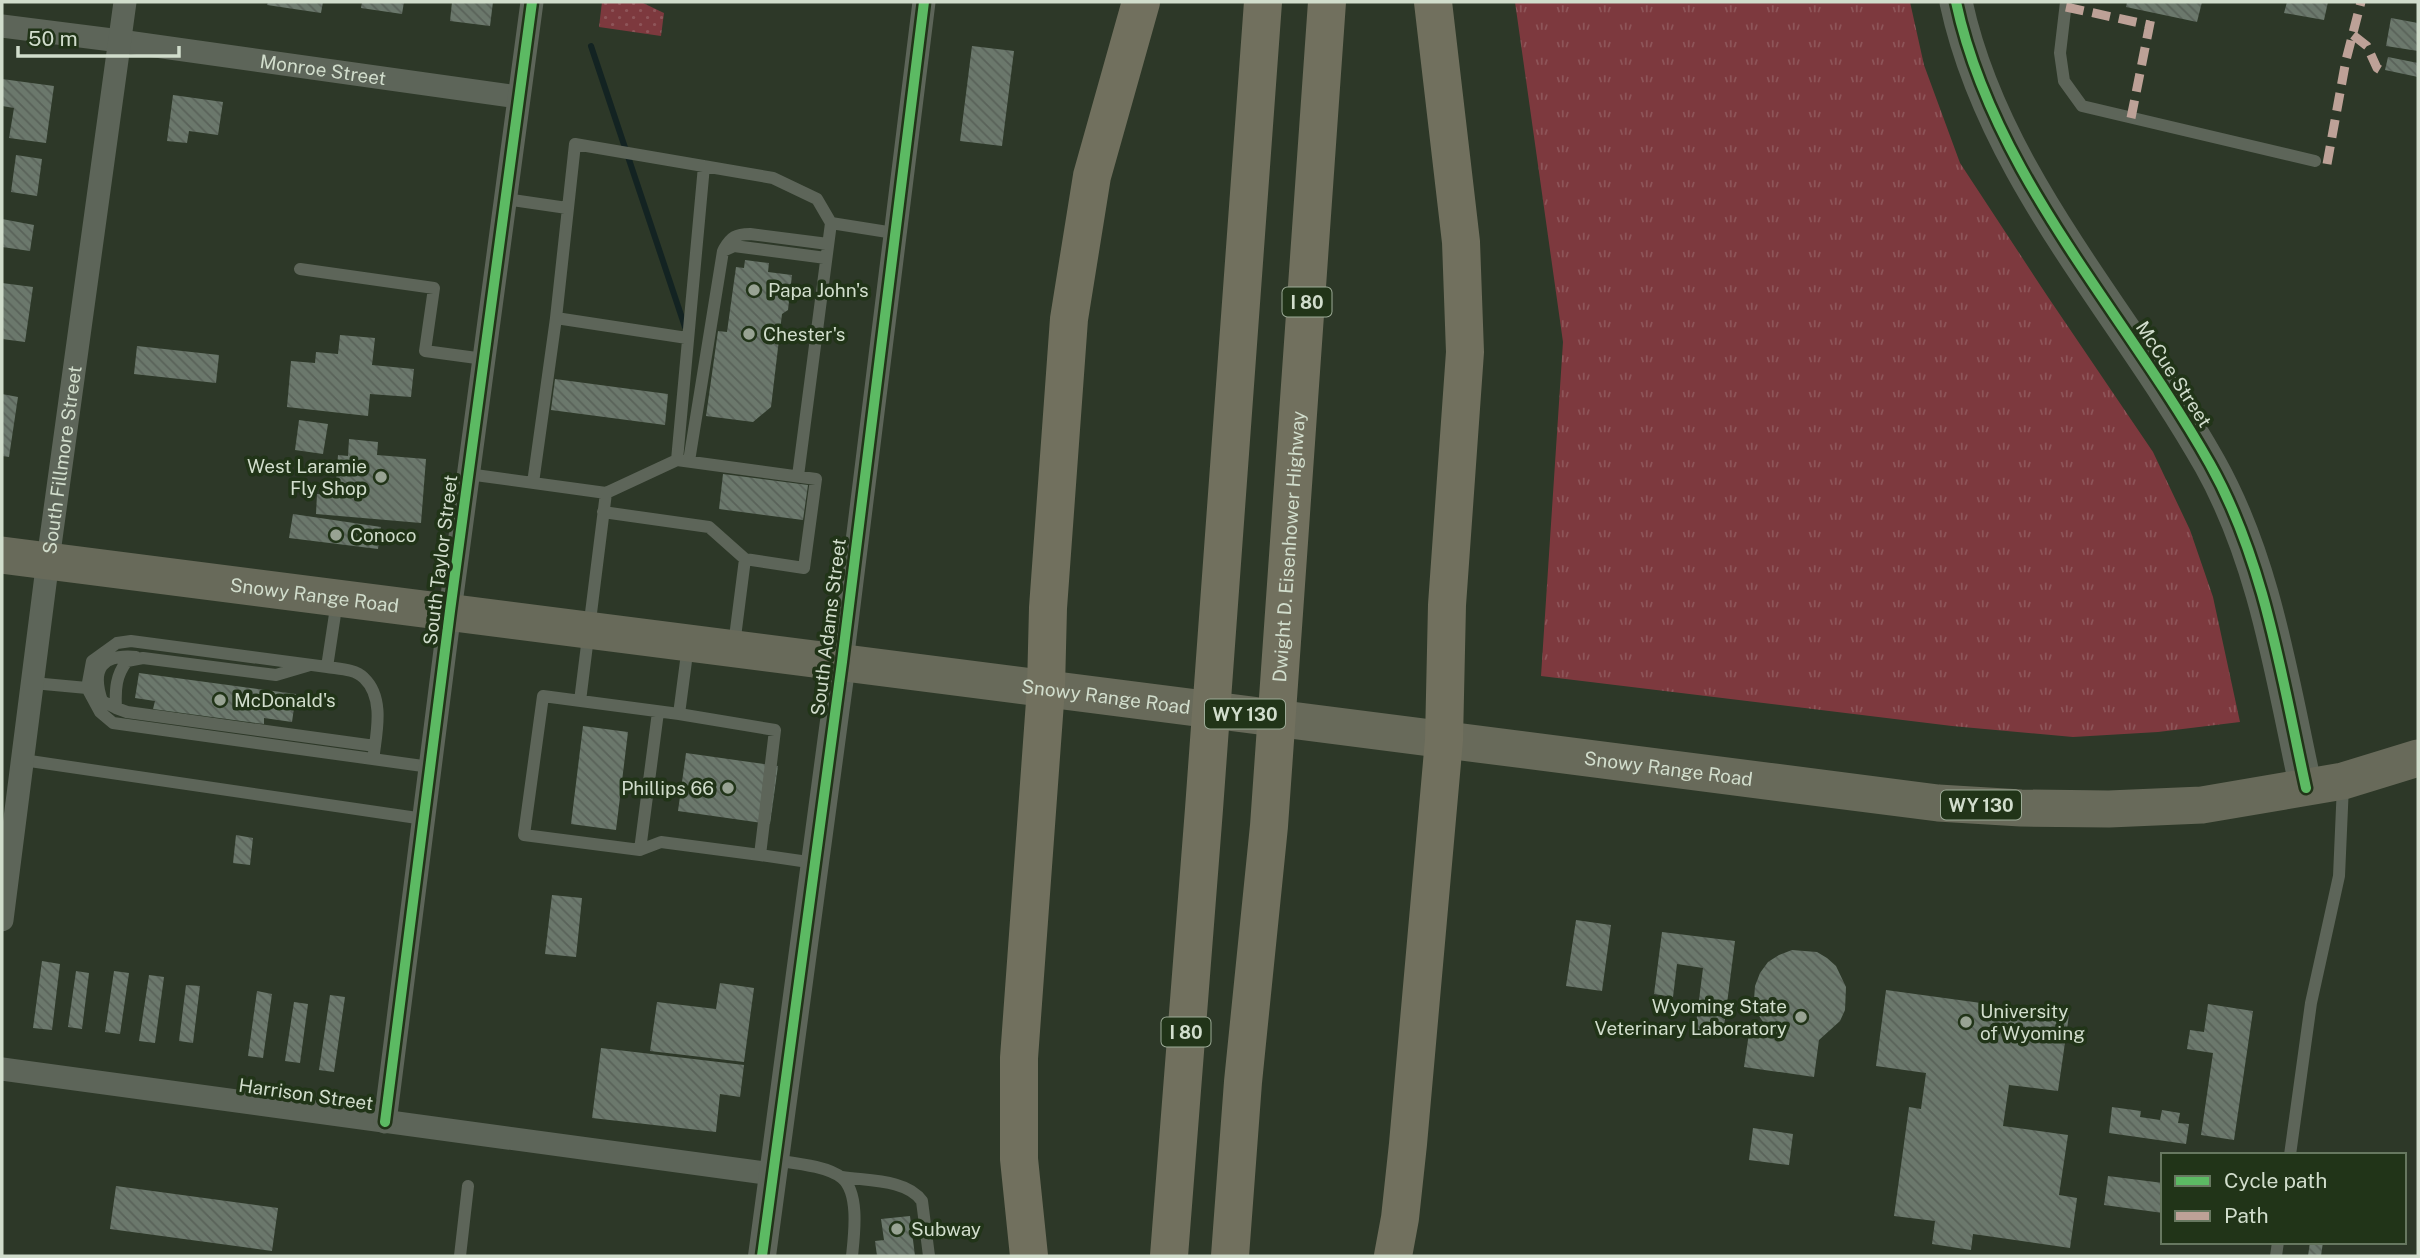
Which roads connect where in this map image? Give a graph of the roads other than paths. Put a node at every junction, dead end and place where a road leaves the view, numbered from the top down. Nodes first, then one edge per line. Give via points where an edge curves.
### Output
1 (125, 2) edge
2 (532, 2) edge
3 (924, 2) edge
4 (1142, 2) edge
5 (1263, 2) edge
6 (1327, 2) edge
7 (1433, 2) edge
8 (1956, 2) edge
9 (2066, 2) edge
10 (2, 26) edge
11 (120, 41) junction
12 (518, 97) junction
13 (2315, 161) dead end
14 (704, 166) junction
15 (505, 199) junction
16 (567, 208) junction
17 (831, 223) junction
18 (894, 233) junction
19 (828, 244) junction
20 (723, 250) junction
21 (826, 258) junction
22 (300, 268) dead end
23 (556, 318) junction
24 (687, 338) junction
25 (484, 359) junction
26 (683, 461) junction
27 (468, 474) junction
28 (798, 476) junction
29 (533, 483) junction
30 (606, 493) junction
31 (603, 512) junction
32 (2, 555) edge
33 (745, 559) junction
34 (48, 560) junction
35 (337, 597) junction
36 (450, 611) junction
37 (589, 629) junction
38 (689, 642) junction
39 (733, 648) junction
40 (143, 658) junction
41 (842, 662) junction
42 (310, 665) junction
43 (327, 667) junction
44 (33, 682) junction
45 (87, 688) junction
46 (1046, 688) junction
47 (580, 701) junction
48 (116, 708) junction
49 (658, 712) junction
50 (679, 714) junction
51 (1444, 740) junction
52 (374, 752) junction
53 (2418, 758) edge
54 (23, 760) junction
55 (430, 767) junction
56 (2343, 781) junction
57 (2306, 788) junction
58 (424, 819) junction
59 (8, 823) edge
60 (640, 850) junction
61 (760, 855) junction
62 (815, 863) junction
63 (2, 920) edge
64 (2, 1069) edge
65 (385, 1122) junction
66 (2290, 1153) edge
67 (773, 1167) junction
68 (842, 1177) junction
69 (468, 1186) dead end
70 (460, 1256) edge
71 (762, 1256) edge
72 (852, 1256) edge
73 (929, 1256) edge
74 (1029, 1256) edge
75 (1169, 1256) edge
76 (1230, 1256) edge
77 (1393, 1256) edge

1 - 11 street, South Fillmore Street
2 - 12 street, South Taylor Street
3 - 18 street, South Adams Street
4 - 46 highway via 1092,176 1069,319
5 - 75 highway, I 80
6 - 76 highway, Dwight D. Eisenhower Highway / I 80 via 1269,826
7 - 51 highway via 1461,242 1465,352 1447,605
8 - 57 main road, McCue Street via 1985,95 2008,143 2183,419 2237,519 2259,586
9 - 13 lane via 2060,53 2064,81 2082,106
10 - 11 street, Monroe Street
11 - 12 street, Monroe Street
11 - 34 street, South Fillmore Street
12 - 15 street, South Taylor Street
14 - 16 lane via 575,144
14 - 17 lane via 773,178 817,199
14 - 24 lane
15 - 16 lane
15 - 25 street, South Taylor Street
16 - 23 lane
17 - 18 lane
17 - 19 lane
18 - 41 street, South Adams Street
19 - 20 lane via 737,234
19 - 21 lane
20 - 21 lane via 734,246
20 - 26 lane
21 - 28 lane
22 - 25 lane via 434,288 425,351
23 - 24 lane
23 - 29 lane
24 - 26 lane
25 - 27 street, South Taylor Street
26 - 28 lane
26 - 30 lane
27 - 29 lane
27 - 36 street, South Taylor Street
28 - 33 lane via 816,479 804,568
29 - 30 lane
30 - 31 lane
31 - 33 lane via 709,527
31 - 37 lane
32 - 34 main road, Snowy Range Road / WY 130
33 - 39 lane
34 - 35 main road, Snowy Range Road / WY 130
34 - 44 street, South Fillmore Street
35 - 36 main road, Snowy Range Road / WY 130
35 - 43 lane
36 - 37 main road, Snowy Range Road / WY 130
36 - 55 street, South Taylor Street
37 - 38 main road, Snowy Range Road / WY 130
37 - 47 lane
38 - 39 main road, Snowy Range Road / WY 130
38 - 50 lane
39 - 41 main road, Snowy Range Road / WY 130
40 - 42 lane via 276,675
40 - 48 lane via 127,660 118,672
40 - 48 lane via 116,656 101,666 98,690 102,701
41 - 46 main road, Snowy Range Road / WY 130
41 - 62 street, South Adams Street
42 - 43 lane
42 - 45 lane via 131,641 117,643 92,661
43 - 52 lane via 365,678 378,710
44 - 45 lane
44 - 54 street, South Fillmore Street
45 - 52 lane via 100,712 113,723
46 - 51 main road, Snowy Range Road / WY 130
46 - 74 highway via 1019,1058 1019,1159
47 - 49 lane
47 - 60 lane via 543,696 524,835
48 - 52 lane
49 - 50 lane
49 - 60 lane
50 - 61 lane via 775,730
51 - 57 main road, Snowy Range Road / WY 130 via 1937,803 2021,808 2202,805
51 - 77 highway via 1408,1144
52 - 55 lane
53 - 56 main road, Snowy Range Road / WY 130
54 - 58 lane
54 - 59 street, South Fillmore Street
55 - 58 street, South Taylor Street
56 - 57 main road, Snowy Range Road / WY 130
56 - 66 lane via 2339,876 2311,1003
58 - 65 street, South Taylor Street
59 - 63 street, South Fillmore Street
60 - 61 lane via 661,842
61 - 62 lane
62 - 67 street, South Adams Street
64 - 65 street, Harrison Street
65 - 67 street, Harrison Street
67 - 68 lane via 817,1167
67 - 71 street, South Adams Street
68 - 72 lane via 851,1191
68 - 73 lane via 903,1186 917,1194 922,1201
69 - 70 lane

